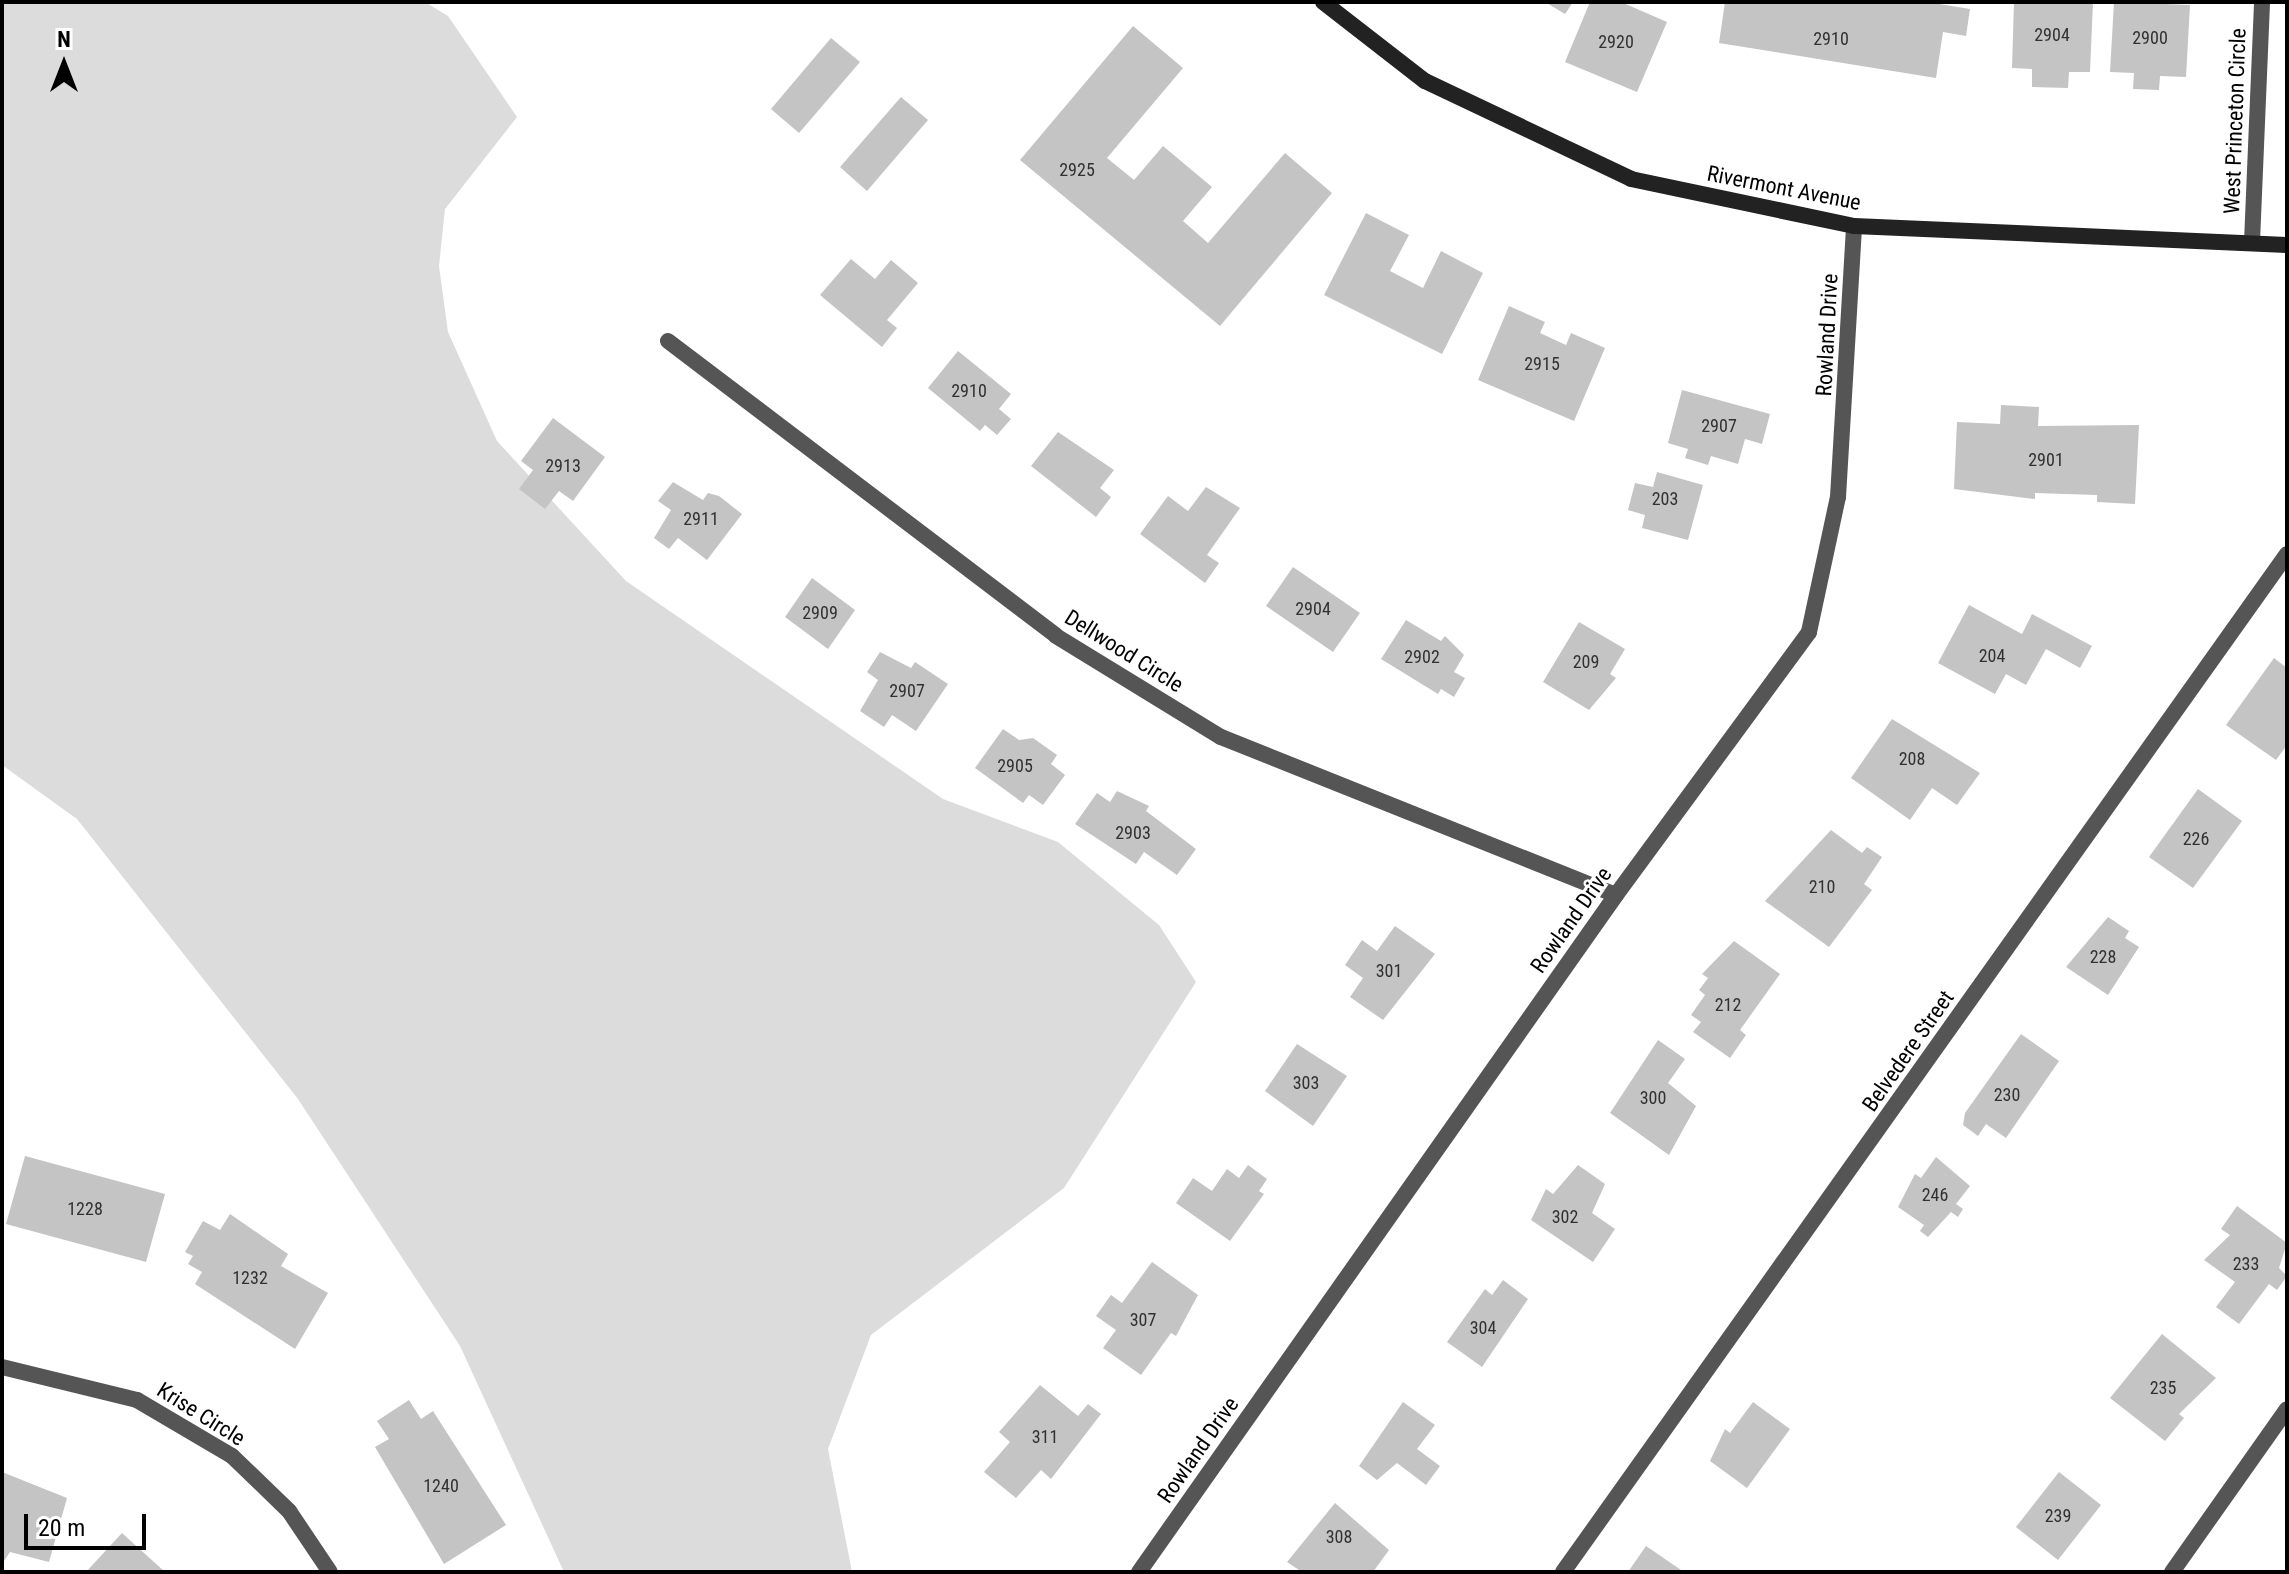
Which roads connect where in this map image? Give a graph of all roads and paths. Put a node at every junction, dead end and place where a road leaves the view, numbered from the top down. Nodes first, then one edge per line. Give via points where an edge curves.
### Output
1 (1323, 2) edge
2 (2262, 2) edge
3 (1854, 226) junction
4 (2252, 242) junction
5 (2287, 245) edge
6 (668, 341) dead end
7 (2287, 554) edge
8 (1616, 895) junction
9 (2, 1367) edge
10 (2287, 1409) edge
11 (330, 1572) edge
12 (1139, 1572) edge
13 (1563, 1572) edge
14 (2172, 1572) edge

1 - 3 main road, Rivermont Avenue via 1425,81 1631,179
2 - 4 street, West Princeton Circle
3 - 4 main road, Rivermont Avenue
3 - 8 street, Rowland Drive via 1838,497 1809,632
4 - 5 main road, Rivermont Avenue
6 - 8 street, Dellwood Circle via 1056,636 1221,737
7 - 13 street, Belvedere Street
8 - 12 street, Rowland Drive
9 - 11 street, Krise Circle via 137,1400 232,1456 289,1511
10 - 14 street

